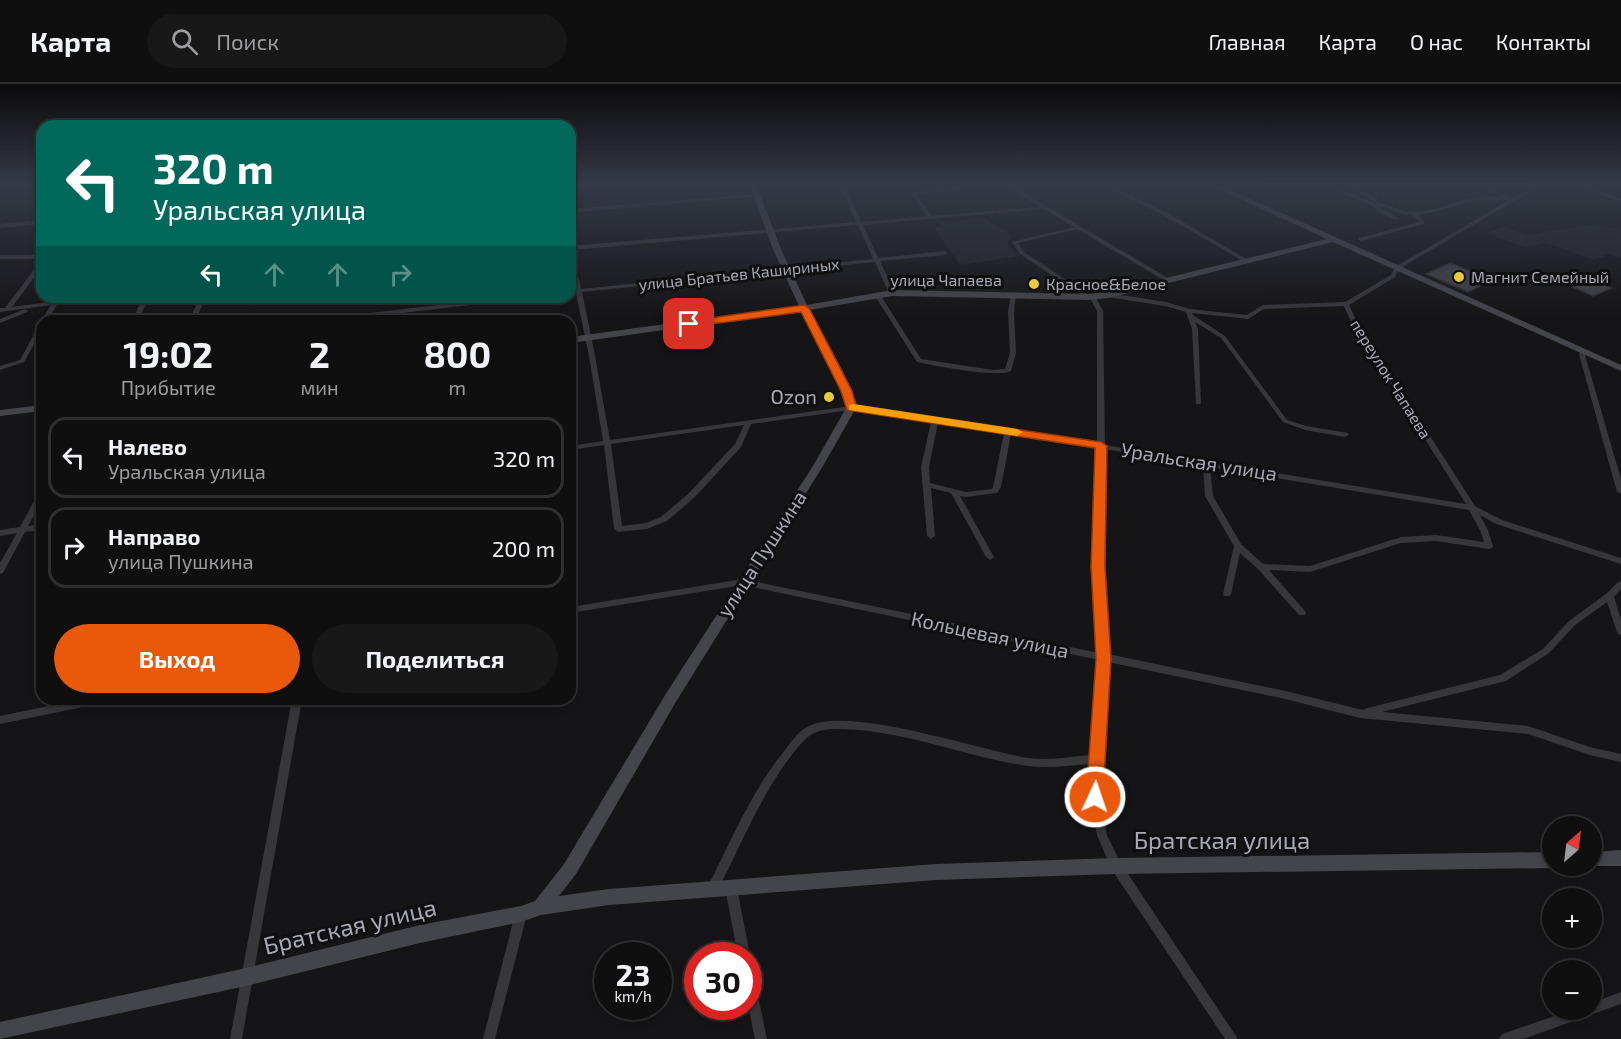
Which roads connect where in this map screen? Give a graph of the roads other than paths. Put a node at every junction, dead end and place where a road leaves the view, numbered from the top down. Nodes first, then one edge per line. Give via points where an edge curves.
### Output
1 (796, 229) edge
2 (861, 229) edge
3 (1074, 229) edge
4 (1077, 229) edge
5 (1191, 229) edge
6 (1306, 229) edge
7 (1401, 229) edge
8 (1463, 229) edge
9 (769, 231) junction
10 (1361, 239) dead end
11 (1331, 240) junction
12 (576, 247) edge
13 (945, 253) dead end
14 (0, 257) edge
15 (36, 257) edge
16 (875, 260) junction
17 (1245, 260) junction
18 (1397, 268) junction
19 (786, 269) junction
20 (36, 270) edge
21 (576, 279) edge
22 (1166, 279) junction
23 (576, 291) edge
24 (579, 291) junction
25 (892, 293) junction
26 (1014, 295) junction
27 (1108, 295) junction
28 (878, 296) junction
29 (1091, 297) junction
30 (61, 303) edge
31 (479, 303) edge
32 (54, 304) junction
33 (1346, 304) junction
34 (35, 307) junction
35 (804, 308) junction
36 (3, 310) edge
37 (1190, 313) junction
38 (48, 315) edge
39 (390, 315) edge
40 (0, 321) edge
41 (36, 336) edge
42 (591, 338) junction
43 (576, 339) edge
44 (1585, 352) junction
45 (0, 368) edge
46 (1621, 368) edge
47 (1198, 403) dead end
48 (851, 408) junction
49 (36, 409) edge
50 (0, 413) edge
51 (936, 420) junction
52 (749, 422) junction
53 (1008, 431) junction
54 (1345, 435) dead end
55 (609, 442) junction
56 (1101, 446) junction
57 (576, 447) edge
58 (1206, 463) junction
59 (926, 484) junction
60 (1621, 492) edge
61 (955, 493) junction
62 (36, 505) edge
63 (1472, 508) junction
64 (36, 528) edge
65 (22, 530) junction
66 (0, 533) edge
67 (931, 536) dead end
68 (1238, 546) junction
69 (990, 557) dead end
70 (1621, 561) edge
71 (1261, 567) junction
72 (0, 571) edge
73 (743, 582) junction
74 (1621, 584) edge
75 (1227, 594) dead end
76 (1609, 596) junction
77 (576, 609) edge
78 (1302, 613) dead end
79 (1621, 632) edge
80 (1104, 659) junction
81 (73, 705) edge
82 (296, 705) edge
83 (1360, 714) junction
84 (0, 720) edge
85 (1621, 758) edge
86 (1096, 759) junction
87 (1621, 858) edge
88 (1602, 859) edge
89 (1542, 860) edge
90 (1116, 866) junction
91 (713, 888) junction
92 (731, 888) junction
93 (541, 907) junction
94 (521, 914) junction
95 (741, 942) edge
96 (246, 977) junction
97 (1621, 998) edge
98 (1602, 1005) edge
99 (756, 1020) edge
100 (1559, 1020) edge
101 (0, 1031) edge
102 (236, 1039) edge
103 (489, 1039) edge
104 (760, 1039) edge
105 (1232, 1039) edge
106 (1505, 1039) edge

1 - 9 street
2 - 16 street
3 - 29 street via 1015,242 1022,253
4 - 22 street
5 - 17 street
6 - 11 street
7 - 10 street
8 - 18 street, переулок Чапаева
9 - 12 street
9 - 19 street
11 - 17 street, улица Чапаева
11 - 18 street
13 - 16 street, улица Братьев Кашириных
14 - 15 street
16 - 19 street, улица Братьев Кашириных
16 - 25 street
17 - 22 street, улица Чапаева
18 - 33 street, переулок Чапаева via 1393,276
18 - 44 street
19 - 24 street, улица Братьев Кашириных
19 - 35 street
20 - 36 street
21 - 24 street
22 - 27 street, улица Чапаева
23 - 24 street, улица Братьев Кашириных
24 - 42 street
25 - 26 street, улица Чапаева
25 - 28 street, улица Чапаева
26 - 28 street via 1013,353 1008,371 993,372 919,361
26 - 29 street, улица Чапаева
27 - 29 street, улица Чапаева
27 - 37 street, улица Чапаева via 1167,304
28 - 35 street, улица Чапаева
29 - 56 street via 1100,311
30 - 32 street
31 - 39 street
32 - 34 street
32 - 38 street
33 - 37 street, улица Чапаева via 1263,308 1248,317
33 - 63 street, переулок Чапаева
34 - 36 street
34 - 40 street
35 - 42 street, улица Чапаева
35 - 48 street via 847,391
37 - 47 street via 1195,329
37 - 54 street, улица Чапаева via 1223,337 1285,421
41 - 45 street via 22,361
42 - 43 street, улица Чапаева
42 - 55 street
44 - 46 street
44 - 60 street via 1582,354
48 - 51 street, Уральская улица
48 - 52 street, Уральская улица
48 - 73 street, улица Пушкина
49 - 50 street
51 - 53 street, Уральская улица
51 - 59 street via 925,467
52 - 55 street, Уральская улица
52 - 55 street via 738,445 692,495 664,519 647,526 618,529
53 - 56 street, Уральская улица
53 - 61 street via 994,491 977,495
55 - 57 street, Уральская улица
56 - 58 street, Уральская улица
56 - 80 street via 1098,566
58 - 63 street, Уральская улица
58 - 68 street via 1209,496
59 - 61 street
59 - 67 street
61 - 69 street
62 - 65 street
63 - 70 street, Уральская улица via 1499,522
63 - 71 street via 1489,546 1436,538 1401,540 1310,569
64 - 65 street
65 - 66 street
65 - 72 street
68 - 71 street
68 - 75 street
71 - 78 street
73 - 77 street, Кольцевая улица
73 - 80 street, Кольцевая улица
73 - 93 street, улица Пушкина via 570,869
74 - 76 street
76 - 79 street
76 - 83 street via 1572,623 1546,651 1503,678
80 - 83 street, Кольцевая улица
80 - 86 street
81 - 84 street
82 - 96 street
83 - 85 street, Кольцевая улица via 1528,730
86 - 90 street via 1095,797 1102,835
86 - 91 street via 1030,763 940,740 845,725 827,724 812,729 790,750 766,784
87 - 88 street
89 - 90 street, Братская улица
90 - 92 street, Братская улица via 936,872
90 - 105 street
91 - 92 street, Братская улица
91 - 93 street, Братская улица
92 - 95 street
93 - 94 street, Братская улица
94 - 96 street, Братская улица via 420,934
94 - 103 street
96 - 101 street, Братская улица
96 - 102 street
97 - 98 street
99 - 104 street
100 - 106 street

